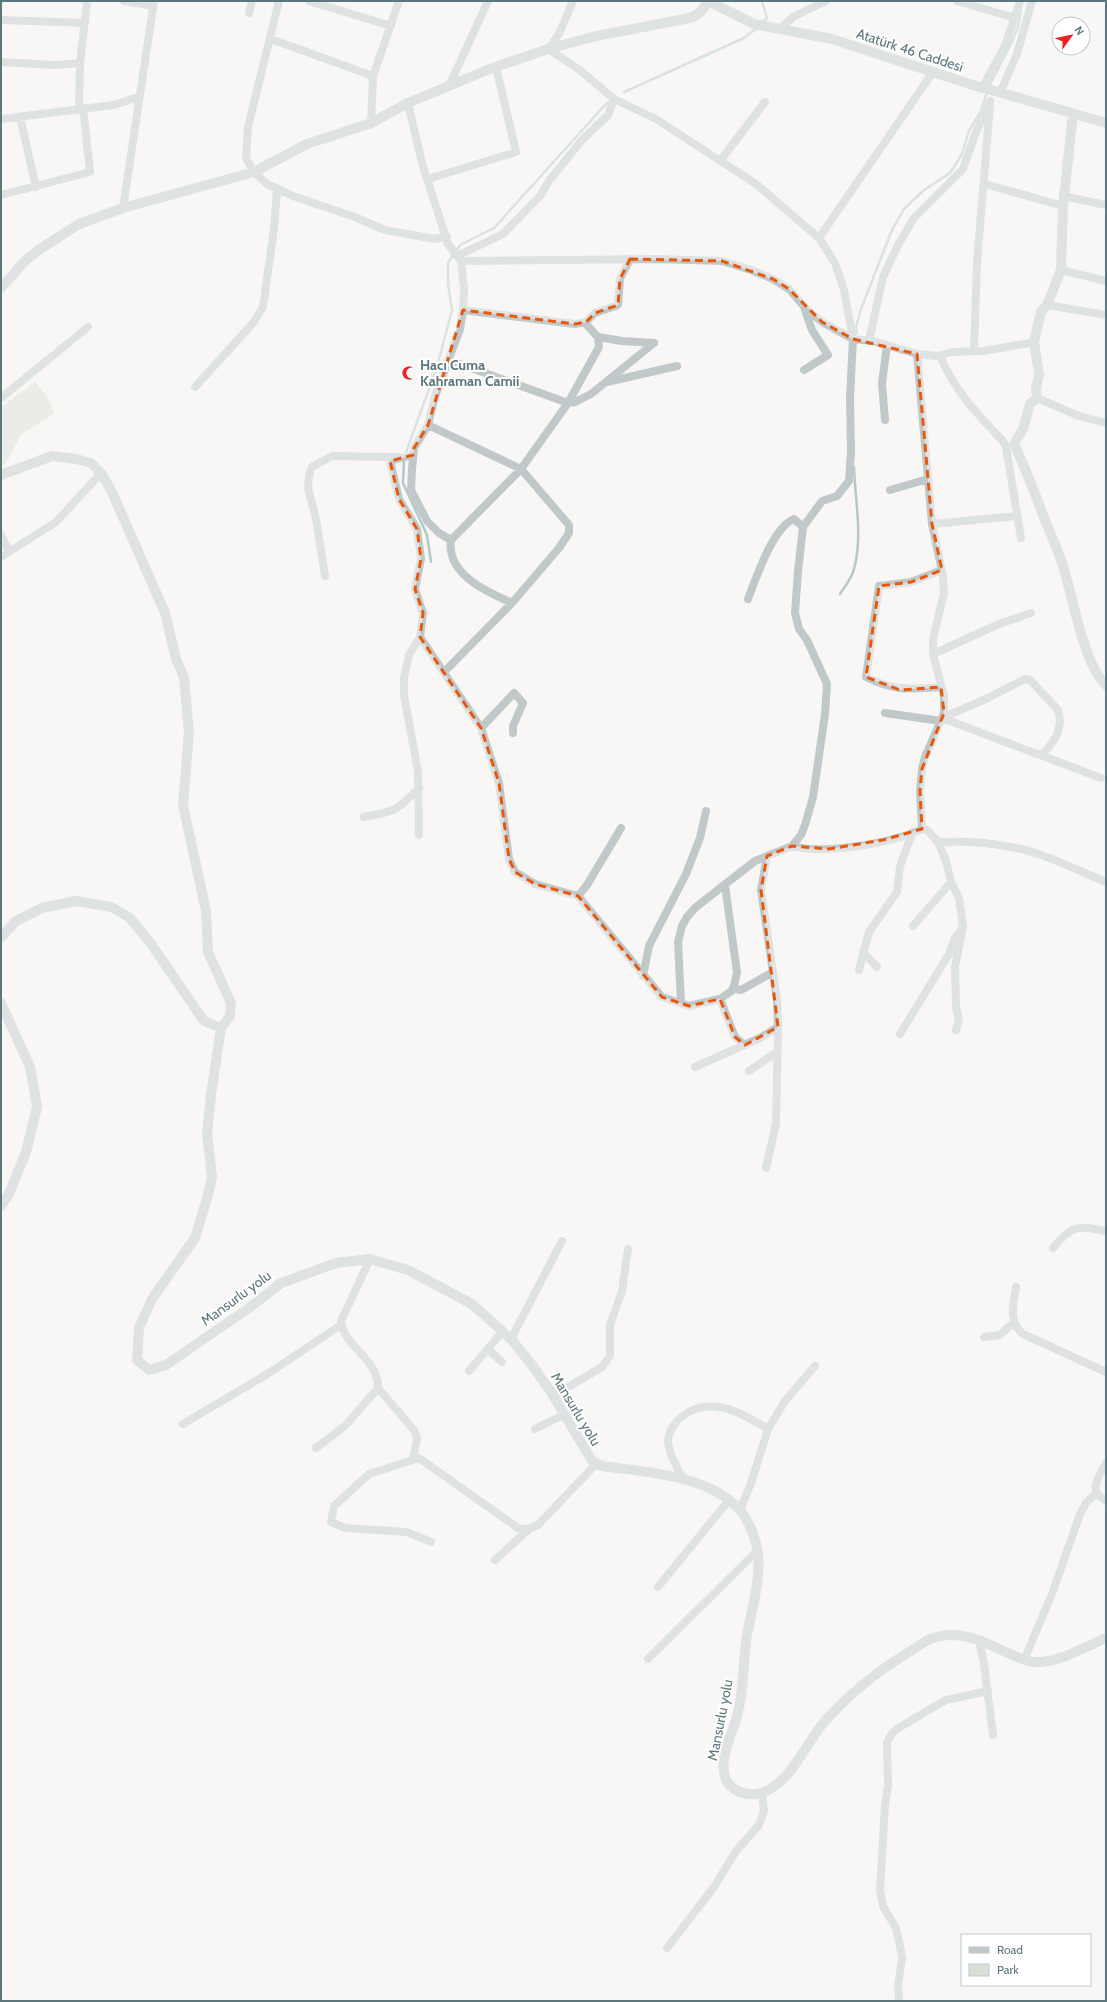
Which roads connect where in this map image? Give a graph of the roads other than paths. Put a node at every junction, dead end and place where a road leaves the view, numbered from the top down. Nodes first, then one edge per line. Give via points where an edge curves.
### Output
1 (87, 1) edge
2 (124, 1) edge
3 (252, 1) edge
4 (279, 1) edge
5 (309, 1) edge
6 (399, 1) edge
7 (488, 1) edge
8 (573, 1) edge
9 (708, 1) edge
10 (826, 1) edge
11 (957, 1) edge
12 (1020, 1) edge
13 (1032, 1) edge
14 (153, 3) edge
15 (811, 4) edge
16 (249, 13) dead end
17 (1015, 18) junction
18 (1, 20) edge
19 (85, 23) junction
20 (391, 26) junction
21 (780, 29) junction
22 (271, 39) junction
23 (548, 49) junction
24 (1, 62) edge
25 (80, 63) junction
26 (496, 67) junction
27 (933, 72) junction
28 (373, 76) junction
29 (449, 86) junction
30 (991, 90) junction
31 (138, 97) junction
32 (614, 99) junction
33 (990, 101) junction
34 (765, 102) dead end
35 (408, 103) junction
36 (81, 108) junction
37 (1073, 114) junction
38 (20, 117) junction
39 (1, 120) edge
40 (370, 123) junction
41 (1106, 123) edge
42 (720, 161) junction
43 (254, 172) junction
44 (428, 179) junction
45 (984, 184) junction
46 (36, 187) junction
47 (277, 189) junction
48 (1, 195) edge
49 (1063, 201) junction
50 (1106, 205) edge
51 (123, 208) junction
52 (447, 236) junction
53 (819, 238) junction
54 (457, 256) junction
55 (630, 259) junction
56 (1061, 270) junction
57 (1106, 281) edge
58 (1, 288) edge
59 (1047, 305) junction
60 (804, 306) junction
61 (463, 310) junction
62 (1106, 315) edge
63 (584, 322) junction
64 (88, 327) dead end
65 (598, 337) junction
66 (853, 339) junction
67 (869, 341) junction
68 (1034, 342) junction
69 (887, 345) junction
70 (974, 351) junction
71 (918, 354) junction
72 (940, 355) junction
73 (449, 360) junction
74 (678, 366) dead end
75 (804, 370) dead end
76 (606, 382) junction
77 (195, 387) dead end
78 (1, 398) edge
79 (1037, 398) junction
80 (568, 403) junction
81 (885, 420) dead end
82 (1106, 423) edge
83 (428, 425) junction
84 (1010, 446) junction
85 (413, 455) junction
86 (404, 457) junction
87 (521, 469) junction
88 (101, 473) junction
89 (1, 475) edge
90 (928, 479) junction
91 (890, 490) dead end
92 (1017, 516) junction
93 (932, 524) junction
94 (803, 527) junction
95 (1, 535) edge
96 (1021, 538) dead end
97 (450, 540) junction
98 (9, 552) junction
99 (1, 557) edge
100 (942, 570) junction
101 (325, 576) dead end
102 (748, 599) dead end
103 (512, 603) junction
104 (1032, 613) dead end
105 (420, 637) junction
106 (933, 654) junction
107 (444, 672) junction
108 (1106, 685) edge
109 (942, 687) junction
110 (884, 714) dead end
111 (942, 719) junction
112 (481, 728) junction
113 (513, 733) dead end
114 (1041, 755) junction
115 (1101, 778) dead end
116 (420, 788) junction
117 (706, 811) dead end
118 (364, 817) dead end
119 (621, 828) dead end
120 (922, 829) junction
121 (912, 834) junction
122 (420, 835) dead end
123 (938, 842) junction
124 (792, 846) junction
125 (767, 856) junction
126 (951, 882) junction
127 (1106, 882) edge
128 (725, 885) junction
129 (578, 896) junction
130 (913, 926) dead end
131 (963, 926) junction
132 (1, 937) edge
133 (863, 952) junction
134 (877, 967) dead end
135 (859, 970) dead end
136 (773, 972) junction
137 (643, 976) junction
138 (734, 988) junction
139 (720, 1000) junction
140 (681, 1002) junction
141 (1, 1003) edge
142 (778, 1027) junction
143 (221, 1028) junction
144 (956, 1030) dead end
145 (900, 1034) dead end
146 (746, 1045) junction
147 (778, 1051) junction
148 (695, 1067) dead end
149 (749, 1071) dead end
150 (766, 1168) dead end
151 (1, 1206) edge
152 (1106, 1231) edge
153 (562, 1241) dead end
154 (1053, 1248) dead end
155 (628, 1249) dead end
156 (370, 1259) junction
157 (1016, 1287) dead end
158 (1013, 1322) junction
159 (341, 1325) junction
160 (502, 1332) junction
161 (984, 1337) dead end
162 (510, 1339) junction
163 (489, 1350) junction
164 (502, 1362) dead end
165 (815, 1366) dead end
166 (469, 1371) dead end
167 (1106, 1372) edge
168 (378, 1388) junction
169 (553, 1396) junction
170 (563, 1414) junction
171 (183, 1424) dead end
172 (535, 1429) dead end
173 (768, 1429) junction
174 (316, 1448) dead end
175 (413, 1460) junction
176 (1106, 1463) edge
177 (596, 1464) junction
178 (683, 1480) junction
179 (1097, 1493) junction
180 (730, 1500) junction
181 (1106, 1501) edge
182 (740, 1510) junction
183 (529, 1530) junction
184 (431, 1542) dead end
185 (758, 1550) junction
186 (495, 1560) dead end
187 (658, 1587) dead end
188 (1106, 1638) edge
189 (979, 1640) junction
190 (648, 1659) dead end
191 (1024, 1660) junction
192 (988, 1691) junction
193 (993, 1735) dead end
194 (762, 1793) junction
195 (667, 1948) dead end
196 (899, 2001) edge

1 - 19 street
2 - 14 street
3 - 16 street
4 - 22 street
5 - 20 street
6 - 20 street
7 - 29 street
8 - 23 street via 559,34
9 - 21 street, Atatürk 46 Caddesi via 760,25
9 - 23 street via 698,15 690,18 596,36
10 - 15 street
11 - 17 street
12 - 17 street
13 - 30 street via 1017,54
14 - 31 street
15 - 21 street
17 - 30 street
18 - 19 street
19 - 25 street
20 - 28 street
21 - 27 street, Atatürk 46 Caddesi via 832,39
22 - 28 street
22 - 43 street via 248,128 246,158
23 - 26 street
23 - 32 street via 580,70
24 - 25 street via 54,65
25 - 36 street
26 - 29 street
26 - 44 street via 516,152
27 - 30 street, Atatürk 46 Caddesi
27 - 53 street
28 - 40 street
29 - 35 street
30 - 33 street
30 - 37 street, Atatürk 46 Caddesi
31 - 36 street via 114,105
31 - 51 street
32 - 42 street via 656,119
32 - 54 street via 608,115 582,140 540,196 503,234
33 - 45 street
33 - 67 street via 963,169 914,218 898,246 883,277
34 - 42 street
35 - 40 street
35 - 44 street
36 - 38 street
36 - 46 street via 90,172
37 - 41 street, Atatürk 46 Caddesi
37 - 49 street
38 - 39 street
38 - 46 street
40 - 43 street via 307,144
42 - 53 street via 756,184
43 - 47 street
43 - 51 street
44 - 52 street
45 - 49 street
45 - 70 street via 977,263
46 - 48 street
47 - 52 street via 385,230 435,239
47 - 77 street via 263,307 253,323
49 - 50 street
49 - 56 street
51 - 58 street via 79,224 40,249 25,261
52 - 54 street
53 - 66 street via 835,263 844,290
54 - 55 street
54 - 61 street via 464,289
55 - 60 street via 722,261 773,279 789,289
55 - 63 street via 620,280 618,305 595,313
56 - 57 street
56 - 59 street
59 - 62 street
59 - 68 street via 1041,312
60 - 66 street via 822,322
60 - 75 street via 812,330 828,355
61 - 63 street via 575,324
61 - 73 street via 460,329
63 - 65 street
64 - 78 street
65 - 76 street via 654,343
65 - 80 street via 599,347
66 - 67 street
66 - 94 street via 849,481 837,496 822,500
67 - 69 street
68 - 70 street
68 - 79 street via 1039,374
69 - 71 street
69 - 81 street via 882,383
70 - 72 street
71 - 72 street
71 - 90 street
72 - 84 street via 944,366 968,402
73 - 80 street
73 - 83 street via 435,396
74 - 76 street
76 - 80 street via 591,394
79 - 82 street via 1079,416
79 - 84 street via 1030,404 1023,429
80 - 87 street
83 - 85 street via 414,448
83 - 87 street
84 - 92 street
84 - 108 street via 1026,468 1061,558 1074,610 1093,667
85 - 86 street
85 - 97 street via 412,490 417,503 427,521
86 - 101 street via 332,456 312,467 308,475 308,488 316,518
86 - 105 street via 390,461 400,499 417,529 421,559 415,589 423,613
87 - 97 street
87 - 103 street via 567,520 570,529 559,548
88 - 89 street via 91,463 76,458 52,456
88 - 98 street via 56,522
88 - 143 street via 148,571 165,613 176,659 184,677 189,732 183,805 206,911 208,952 231,1003 230,1016
90 - 91 street
90 - 93 street
92 - 93 street
92 - 96 street
93 - 100 street
94 - 102 street via 794,519 788,522 769,548
94 - 124 street via 795,613 799,629 828,684 810,811 801,835
95 - 98 street
97 - 103 street via 449,548 454,565 462,574 494,595
98 - 99 street
100 - 106 street via 944,593 933,639
100 - 109 street via 911,582 879,586 866,677 900,690
103 - 107 street
104 - 106 street via 999,624
105 - 107 street
105 - 116 street via 409,654 404,678 404,695
106 - 109 street
107 - 112 street
109 - 111 street
110 - 111 street
111 - 114 street
111 - 114 street via 1025,679 1030,680 1060,715 1056,738
111 - 120 street via 922,769
112 - 113 street via 514,694 523,703 513,726
112 - 129 street via 499,783 510,859 515,872 535,884
114 - 115 street
116 - 118 street via 398,809
116 - 122 street
117 - 137 street via 700,838 686,874 650,946
119 - 129 street
120 - 121 street
120 - 123 street via 927,830
121 - 124 street via 829,849 804,849
121 - 133 street via 900,866 897,892 869,932
123 - 126 street
123 - 127 street via 1012,847
124 - 125 street
125 - 128 street via 755,861
125 - 136 street via 761,890
126 - 130 street
126 - 131 street via 958,898
128 - 138 street via 737,973
128 - 140 street via 696,907 682,926 678,942
129 - 137 street
131 - 144 street via 955,967 956,1007 959,1020
131 - 145 street via 949,954
132 - 143 street via 16,921 42,908 76,901 111,907 129,917 149,941 204,1021
133 - 134 street
133 - 135 street
136 - 138 street via 741,990
136 - 142 street
137 - 140 street via 662,998
138 - 139 street
139 - 140 street via 689,1006
139 - 146 street via 735,1037
141 - 151 street via 30,1067 36,1107 26,1152 9,1194
142 - 146 street
142 - 147 street
143 - 156 street, Mansurlu yolu via 207,1134 212,1178 208,1194 195,1238 152,1299 139,1328 137,1360 149,1370 166,1365 281,1283 336,1263
146 - 148 street
147 - 149 street
147 - 150 street via 776,1124
152 - 154 street via 1076,1227 1063,1236
153 - 162 street
155 - 169 street via 621,1296 610,1324 610,1356 602,1367
156 - 159 street via 341,1317
156 - 160 street, Mansurlu yolu via 408,1270 472,1304
157 - 158 street
158 - 161 street via 1000,1334
158 - 167 street via 1023,1334
159 - 168 street via 345,1334 374,1368
159 - 171 street via 269,1373
160 - 162 street, Mansurlu yolu
160 - 163 street
162 - 169 street, Mansurlu yolu
163 - 164 street
163 - 166 street
165 - 173 street via 785,1401
168 - 174 street via 345,1426
168 - 175 street via 414,1430 416,1438
169 - 170 street, Mansurlu yolu
170 - 172 street
170 - 177 street, Mansurlu yolu via 586,1454
173 - 178 street via 736,1411 716,1405 689,1412 673,1426 668,1443
173 - 182 street
175 - 183 street via 419,1458 518,1528
175 - 184 street via 369,1474 334,1506 331,1522 345,1528 407,1532
176 - 179 street via 1095,1484
177 - 178 street, Mansurlu yolu via 674,1476
177 - 183 street via 538,1525
178 - 180 street, Mansurlu yolu via 711,1489
179 - 181 street
179 - 191 street via 1086,1503 1080,1514 1052,1594
180 - 182 street, Mansurlu yolu
180 - 187 street
182 - 185 street, Mansurlu yolu via 748,1522
183 - 186 street
185 - 190 street
185 - 194 street, Mansurlu yolu via 759,1566 746,1642 741,1700 723,1765 728,1784 734,1789 750,1794
188 - 191 street via 1046,1662
189 - 191 street
189 - 192 street
189 - 194 street via 965,1635 930,1639 900,1657 853,1691 824,1722 778,1784
192 - 193 street
192 - 196 street via 946,1700 900,1726 888,1742 888,1786 880,1891 883,1906 896,1928 900,1946 902,1958
194 - 195 street via 764,1811 759,1825 736,1851 714,1887

